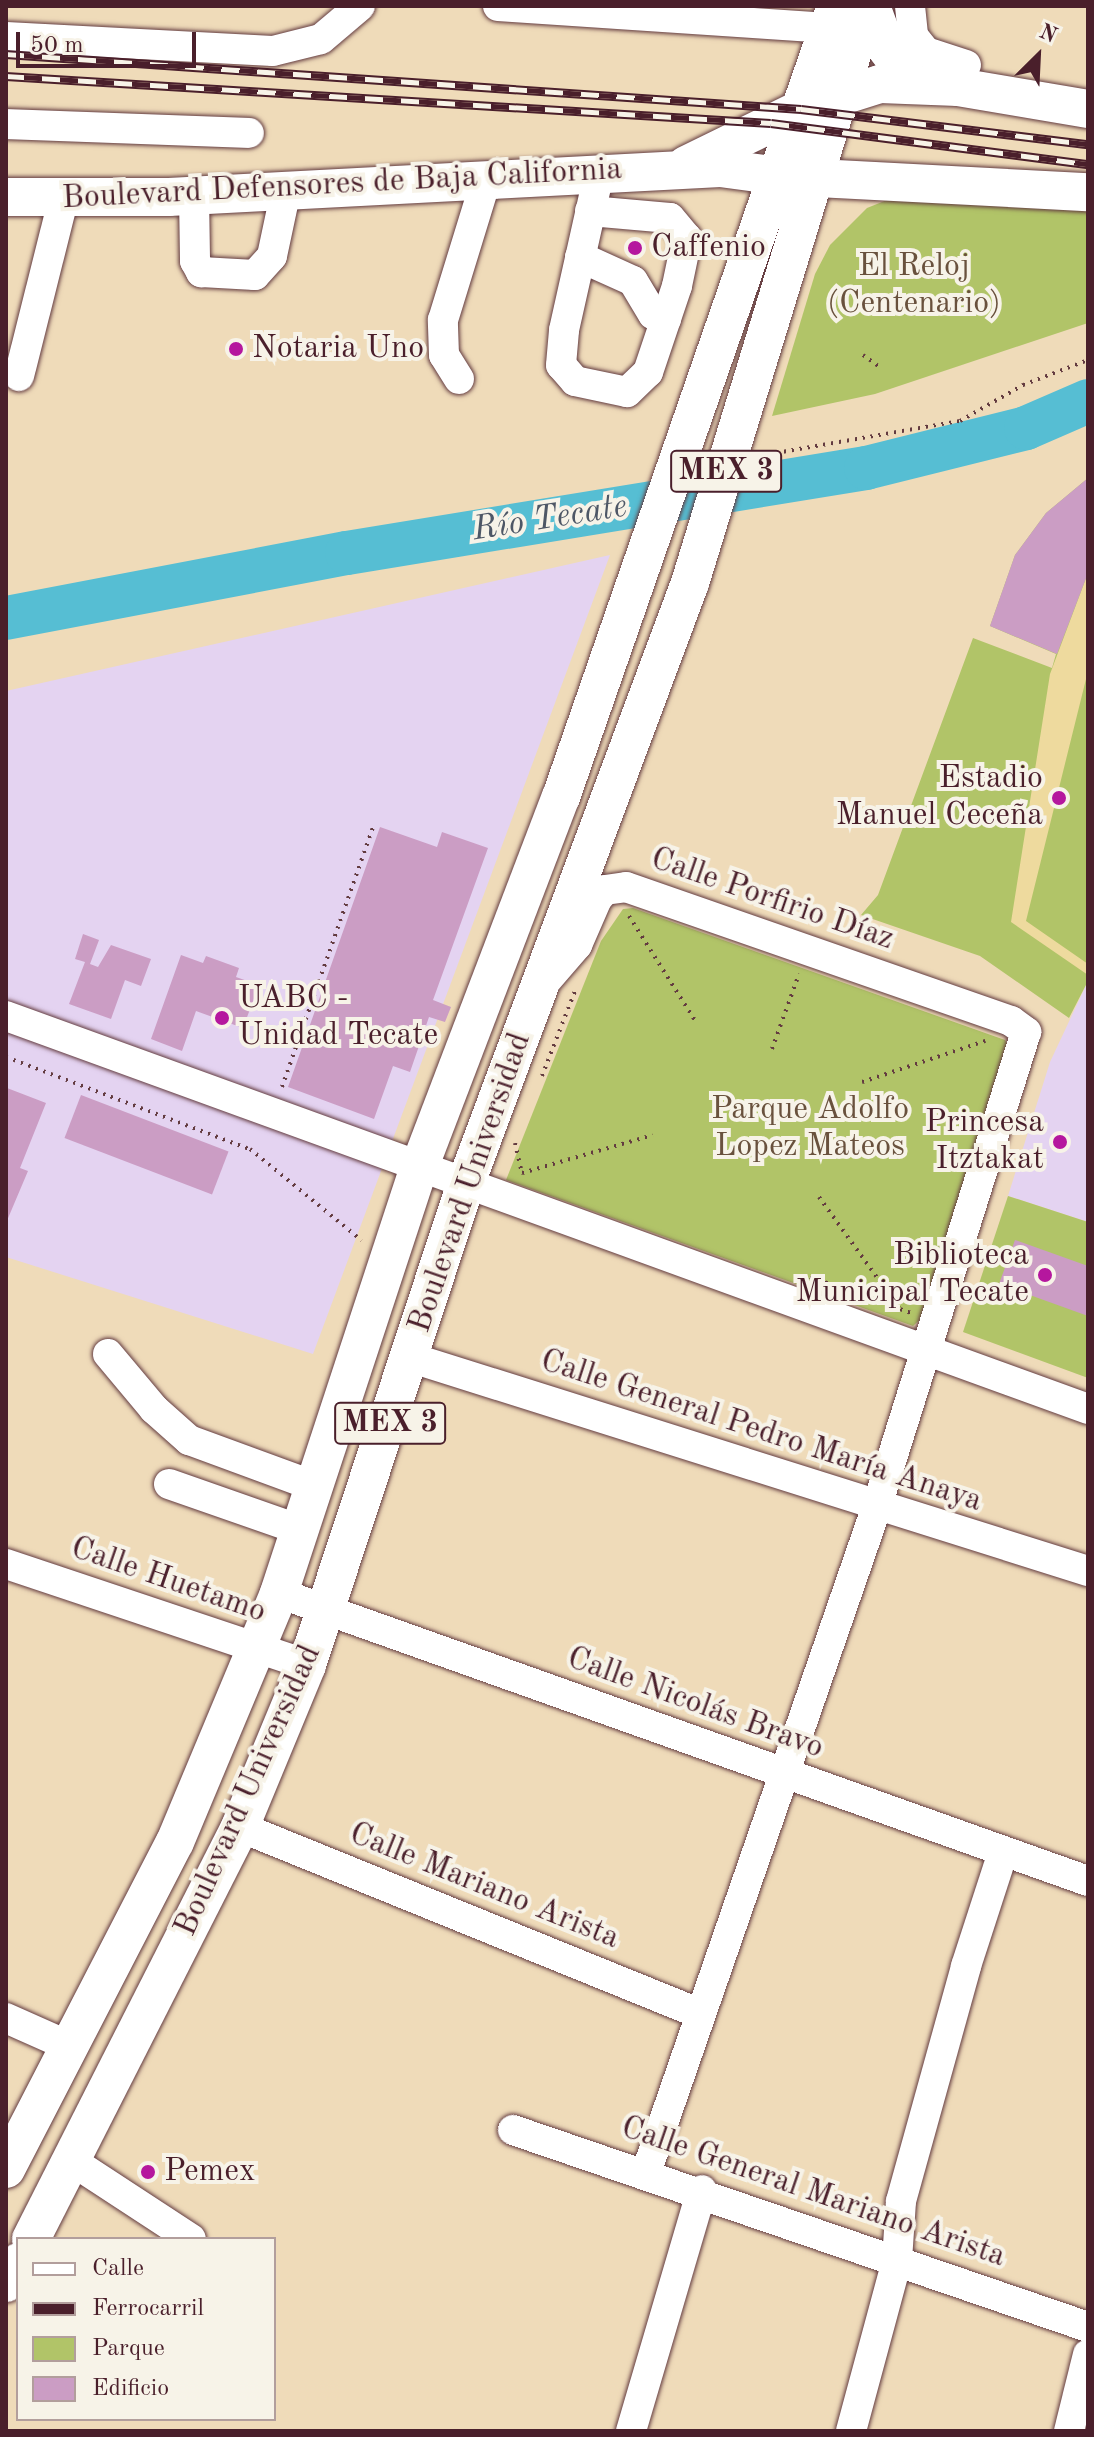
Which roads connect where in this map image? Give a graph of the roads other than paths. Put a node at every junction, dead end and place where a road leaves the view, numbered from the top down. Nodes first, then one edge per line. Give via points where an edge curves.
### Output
1 (360, 6) edge
2 (498, 6) edge
3 (869, 6) edge
4 (910, 6) edge
5 (832, 17) edge
6 (6, 37) edge
7 (966, 65) dead end
8 (913, 85) junction
9 (841, 99) junction
10 (801, 109) junction
11 (1088, 109) edge
12 (6, 124) edge
13 (249, 133) dead end
14 (678, 169) junction
15 (599, 173) junction
16 (779, 176) junction
17 (817, 179) junction
18 (486, 180) junction
19 (286, 190) junction
20 (1088, 192) edge
21 (194, 195) junction
22 (6, 197) edge
23 (63, 201) junction
24 (590, 211) junction
25 (580, 257) junction
26 (666, 319) junction
27 (19, 376) dead end
28 (459, 379) dead end
29 (538, 988) junction
30 (6, 1016) edge
31 (419, 1168) junction
32 (466, 1183) junction
33 (922, 1351) junction
34 (108, 1354) dead end
35 (412, 1358) junction
36 (1088, 1409) edge
37 (169, 1484) dead end
38 (314, 1486) junction
39 (876, 1509) junction
40 (300, 1530) junction
41 (6, 1564) edge
42 (1088, 1571) edge
43 (279, 1593) junction
44 (327, 1609) junction
45 (257, 1650) junction
46 (307, 1665) junction
47 (783, 1775) junction
48 (240, 1827) junction
49 (1003, 1852) junction
50 (1088, 1881) edge
51 (701, 2014) junction
52 (6, 2018) edge
53 (71, 2047) junction
54 (513, 2130) dead end
55 (14, 2155) edge
56 (72, 2161) junction
57 (646, 2173) junction
58 (702, 2190) junction
59 (6, 2201) edge
60 (32, 2237) edge
61 (188, 2237) edge
62 (897, 2260) junction
63 (16, 2266) edge
64 (6, 2283) edge
65 (1088, 2327) edge
66 (1088, 2354) edge
67 (631, 2431) edge
68 (851, 2431) edge
69 (1069, 2431) edge

1 - 6 street via 321,39 273,51
2 - 5 street
3 - 8 main road via 887,49
3 - 9 main road, MEX 3
4 - 7 street via 913,36 926,52
5 - 10 main road, MEX 3
8 - 9 main road, Boulevard Defensores de Baja California via 880,84
8 - 11 main road, Boulevard Defensores de Baja California via 958,87
9 - 10 main road, Boulevard Defensores de Baja California
9 - 17 main road, Boulevard Universidad / MEX 3
10 - 14 main road, Boulevard Defensores de Baja California
10 - 16 main road, Boulevard Universidad / MEX 3
12 - 13 street
14 - 15 main road, Boulevard Defensores de Baja California
14 - 16 main road, Boulevard Defensores de Baja California
15 - 18 main road, Boulevard Defensores de Baja California
15 - 24 street
16 - 17 main road, Boulevard Defensores de Baja California
16 - 31 main road, Boulevard Universidad / MEX 3 via 633,595
17 - 20 main road, Boulevard Defensores de Baja California
17 - 29 main road, Boulevard Universidad / MEX 3 via 690,583
18 - 19 main road, Boulevard Defensores de Baja California
18 - 28 street via 443,320 444,355
19 - 21 main road, Boulevard Defensores de Baja California
19 - 21 street via 272,256 255,275 201,272 195,261
21 - 23 main road, Boulevard Defensores de Baja California
22 - 23 main road, Boulevard Defensores de Baja California
23 - 27 street
24 - 25 street
24 - 26 street via 670,218 681,226 687,238
25 - 26 street via 633,281 653,314
25 - 26 street via 564,330 561,365 566,376 627,392 648,372
29 - 32 main road, Boulevard Universidad / MEX 3
29 - 33 street, Calle Porfirio Díaz via 569,957 597,899 605,890 626,887 1011,1021 1026,1032
30 - 31 street
31 - 32 street
31 - 38 main road, Boulevard Universidad / MEX 3
32 - 33 street via 517,1186
32 - 35 main road, Boulevard Universidad / MEX 3
33 - 36 street
33 - 39 street
34 - 38 street via 154,1409 189,1440
35 - 39 street, Calle General Pedro María Anaya
35 - 44 main road, Boulevard Universidad / MEX 3
37 - 40 street
38 - 40 main road, Boulevard Universidad / MEX 3
39 - 42 street, Calle General Pedro María Anaya
39 - 47 street
40 - 43 main road, Boulevard Universidad / MEX 3
41 - 45 street, Calle Huetamo
43 - 44 street, Calle Nicolás Bravo
43 - 45 main road, Boulevard Universidad / MEX 3
44 - 46 main road, Boulevard Universidad / MEX 3
44 - 47 street, Calle Nicolás Bravo
45 - 46 street, Calle Huetamo
45 - 53 main road, Boulevard Universidad / MEX 3 via 175,1842
46 - 48 main road, Boulevard Universidad / MEX 3
47 - 49 street, Calle Nicolás Bravo
47 - 51 street
48 - 51 street, Calle Mariano Arista
48 - 56 main road, Boulevard Universidad / MEX 3
49 - 50 street, Calle Nicolás Bravo
49 - 62 street via 901,2201
51 - 57 street
52 - 53 street
53 - 55 main road, Boulevard Universidad / MEX 3
54 - 57 street, Calle General Mariano Arista
55 - 59 main road, Boulevard Universidad
56 - 60 main road, Boulevard Universidad / MEX 3
56 - 61 street
57 - 58 street, Calle General Mariano Arista
58 - 62 street, Calle General Mariano Arista
58 - 67 street
62 - 65 street, Calle General Mariano Arista
62 - 68 street
63 - 64 main road
66 - 69 street

